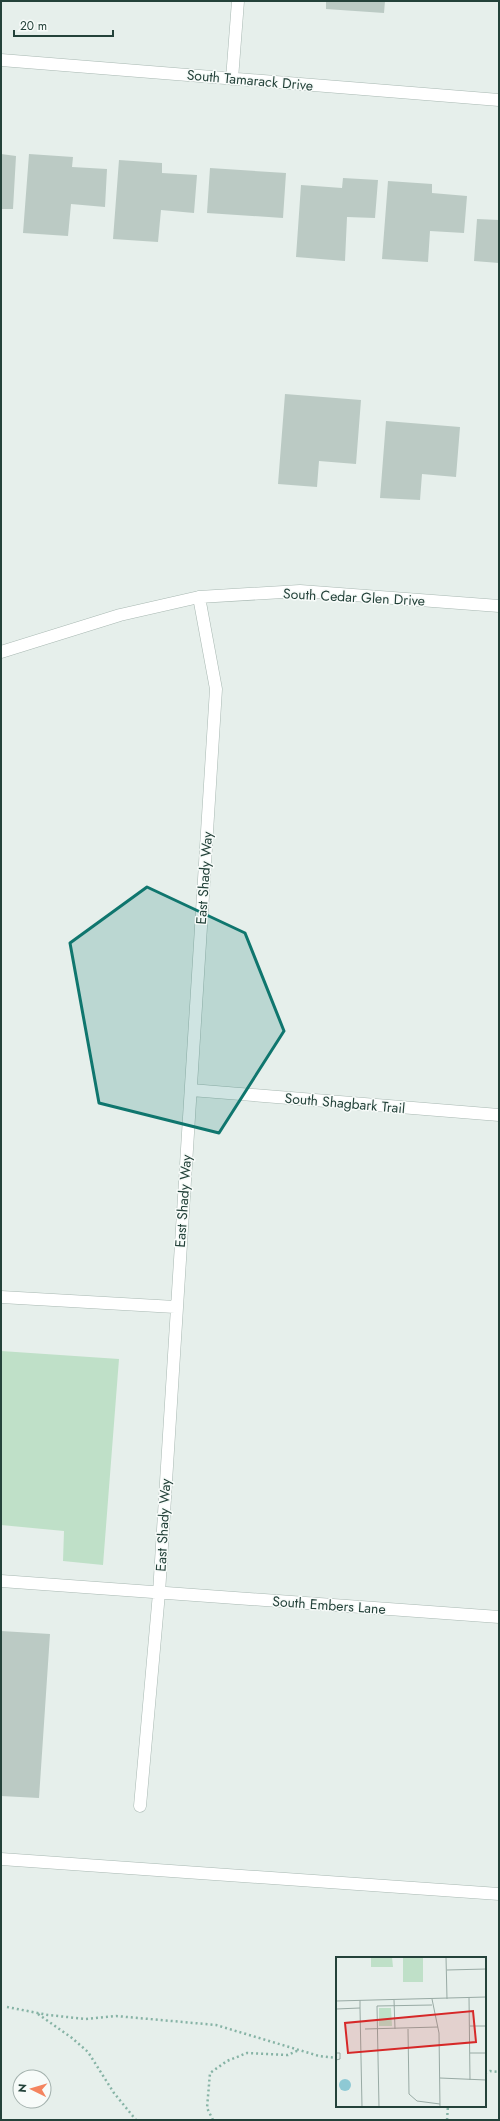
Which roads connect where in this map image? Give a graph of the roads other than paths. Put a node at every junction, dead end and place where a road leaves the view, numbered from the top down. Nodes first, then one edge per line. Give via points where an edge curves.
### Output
1 (238, 1) edge
2 (1, 60) edge
3 (232, 79) junction
4 (499, 100) edge
5 (199, 597) junction
6 (499, 606) edge
7 (1, 652) edge
8 (190, 1090) junction
9 (499, 1116) edge
10 (1, 1297) edge
11 (175, 1307) junction
12 (1, 1581) edge
13 (159, 1593) junction
14 (499, 1617) edge
15 (140, 1806) dead end
16 (1, 1859) edge
17 (499, 1894) edge

1 - 3 street
2 - 3 street, South Tamarack Drive
3 - 4 street, South Tamarack Drive
5 - 6 street, South Cedar Glen Drive via 300,591
5 - 7 street, South Cedar Glen Drive via 120,616
5 - 8 street, East Shady Way via 216,689
8 - 9 street, South Shagbark Trail
8 - 11 street, East Shady Way
10 - 11 street
11 - 13 street, East Shady Way
12 - 13 street, South Embers Lane
13 - 14 street, South Embers Lane
13 - 15 street, East Shady Way
16 - 17 street

